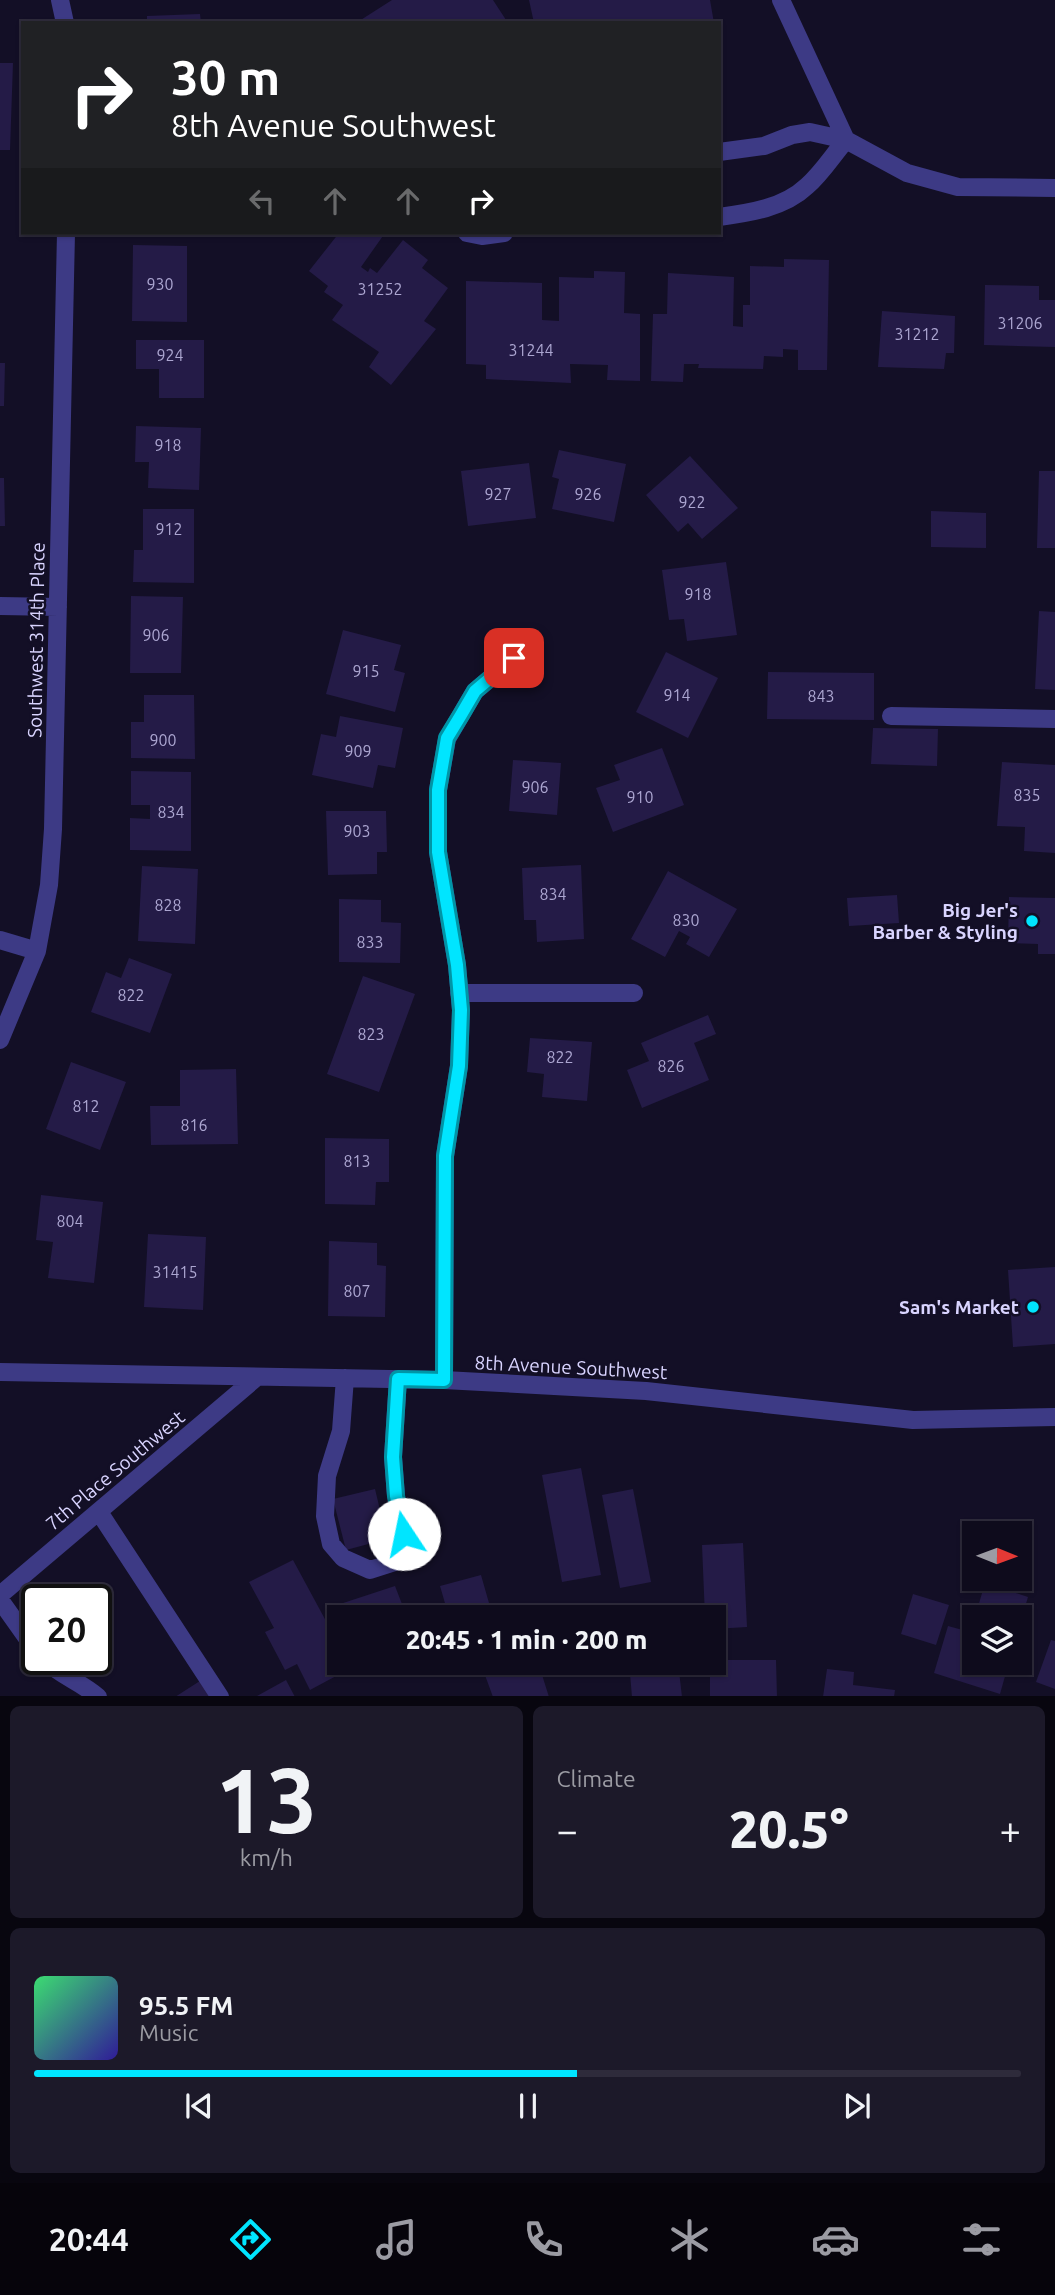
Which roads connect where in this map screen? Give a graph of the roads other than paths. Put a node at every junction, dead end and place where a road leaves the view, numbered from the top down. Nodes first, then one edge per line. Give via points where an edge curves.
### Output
1 (60, 0) edge
2 (781, 0) edge
3 (65, 21) edge
4 (846, 140) junction
5 (721, 152) edge
6 (1055, 188) edge
7 (721, 217) edge
8 (66, 235) edge
9 (0, 607) edge
10 (58, 607) junction
11 (533, 642) dead end
12 (891, 716) dead end
13 (1055, 719) edge
14 (0, 940) edge
15 (37, 951) junction
16 (459, 993) junction
17 (634, 993) dead end
18 (0, 1040) edge
19 (0, 1372) edge
20 (257, 1377) junction
21 (345, 1378) junction
22 (398, 1379) junction
23 (444, 1380) junction
24 (1055, 1417) edge
25 (99, 1512) junction
26 (0, 1595) edge
27 (0, 1601) edge
28 (21, 1630) edge
29 (65, 1675) edge
30 (98, 1696) edge
31 (220, 1696) edge

1 - 3 street
2 - 4 street
4 - 5 street via 810,132 764,146
4 - 6 street via 907,173 957,187
4 - 7 street via 806,187 788,199
8 - 10 street, Southwest 314th Place
9 - 10 street
10 - 15 street, Southwest 314th Place via 50,885
11 - 16 street via 475,691 447,738 438,790 438,852
12 - 13 street
14 - 15 street
15 - 18 street, Southwest 314th Place
16 - 17 street
16 - 23 street via 459,1066 445,1156
19 - 20 street, 8th Avenue Southwest
20 - 21 street, 8th Avenue Southwest
20 - 25 street, 7th Place Southwest
21 - 22 street, 8th Avenue Southwest
21 - 22 street via 341,1431 327,1476 325,1516 331,1544 343,1558 370,1570 406,1554 393,1457
22 - 23 street, 8th Avenue Southwest
23 - 24 street, 8th Avenue Southwest via 646,1391 913,1420
25 - 26 street, 7th Place Southwest
25 - 31 street
27 - 28 street
29 - 30 street

